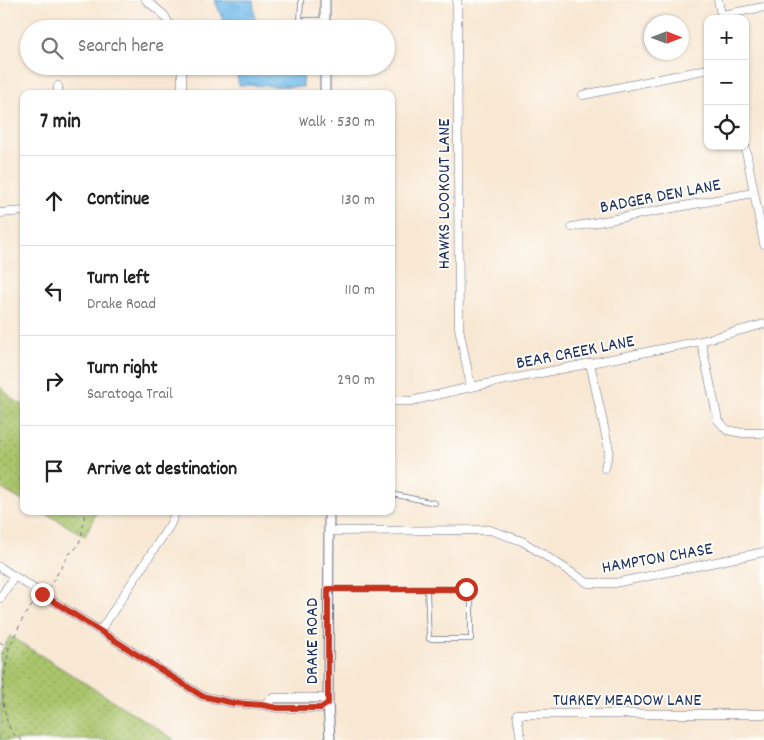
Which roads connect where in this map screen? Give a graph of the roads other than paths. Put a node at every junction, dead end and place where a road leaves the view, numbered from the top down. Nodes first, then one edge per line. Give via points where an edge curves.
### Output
1 (146, 0) edge
2 (301, 0) edge
3 (325, 0) edge
4 (457, 0) edge
5 (718, 0) edge
6 (764, 7) edge
7 (722, 15) edge
8 (730, 15) edge
9 (167, 20) edge
10 (300, 20) edge
11 (325, 20) edge
12 (704, 71) edge
13 (182, 75) edge
14 (325, 75) edge
15 (182, 90) edge
16 (325, 90) edge
17 (583, 95) dead end
18 (746, 150) edge
19 (754, 193) junction
20 (20, 211) edge
21 (0, 213) edge
22 (572, 227) dead end
23 (764, 244) edge
24 (764, 324) edge
25 (701, 341) junction
26 (590, 363) junction
27 (471, 387) junction
28 (395, 401) edge
29 (764, 433) edge
30 (605, 468) dead end
31 (395, 495) edge
32 (435, 503) dead end
33 (174, 515) edge
34 (329, 515) edge
35 (329, 531) junction
36 (764, 552) edge
37 (0, 567) edge
38 (14, 577) junction
39 (328, 589) junction
40 (427, 589) junction
41 (0, 598) edge
42 (100, 631) junction
43 (328, 703) junction
44 (764, 714) edge
45 (330, 740) edge
46 (520, 740) edge

1 - 9 street
2 - 10 lane
3 - 11 street
4 - 27 street, HAWKS LOOKOUT LANE via 458,328
5 - 7 street
6 - 8 street
12 - 17 street
13 - 15 street
14 - 16 street
18 - 19 street
19 - 22 street, BADGER DEN LANE
19 - 23 street
20 - 21 street
24 - 25 street, BEAR CREEK LANE
25 - 26 street, BEAR CREEK LANE
25 - 29 street via 718,420 727,430
26 - 27 street, BEAR CREEK LANE
26 - 30 street via 609,450
27 - 28 street, BEAR CREEK LANE via 411,401
31 - 32 lane
33 - 42 street
34 - 35 street, DRAKE ROAD
35 - 36 street, HAMPTON CHASE via 490,530 522,541 588,583 615,583
35 - 39 street, DRAKE ROAD
37 - 38 street
38 - 41 street
38 - 42 street
39 - 40 lane
39 - 43 street, DRAKE ROAD
40 - 40 lane via 466,589 471,592 471,639 430,639
42 - 43 street via 202,696 277,708 321,708
43 - 45 street, DRAKE ROAD
44 - 46 street, TURKEY MEADOW LANE via 517,714

